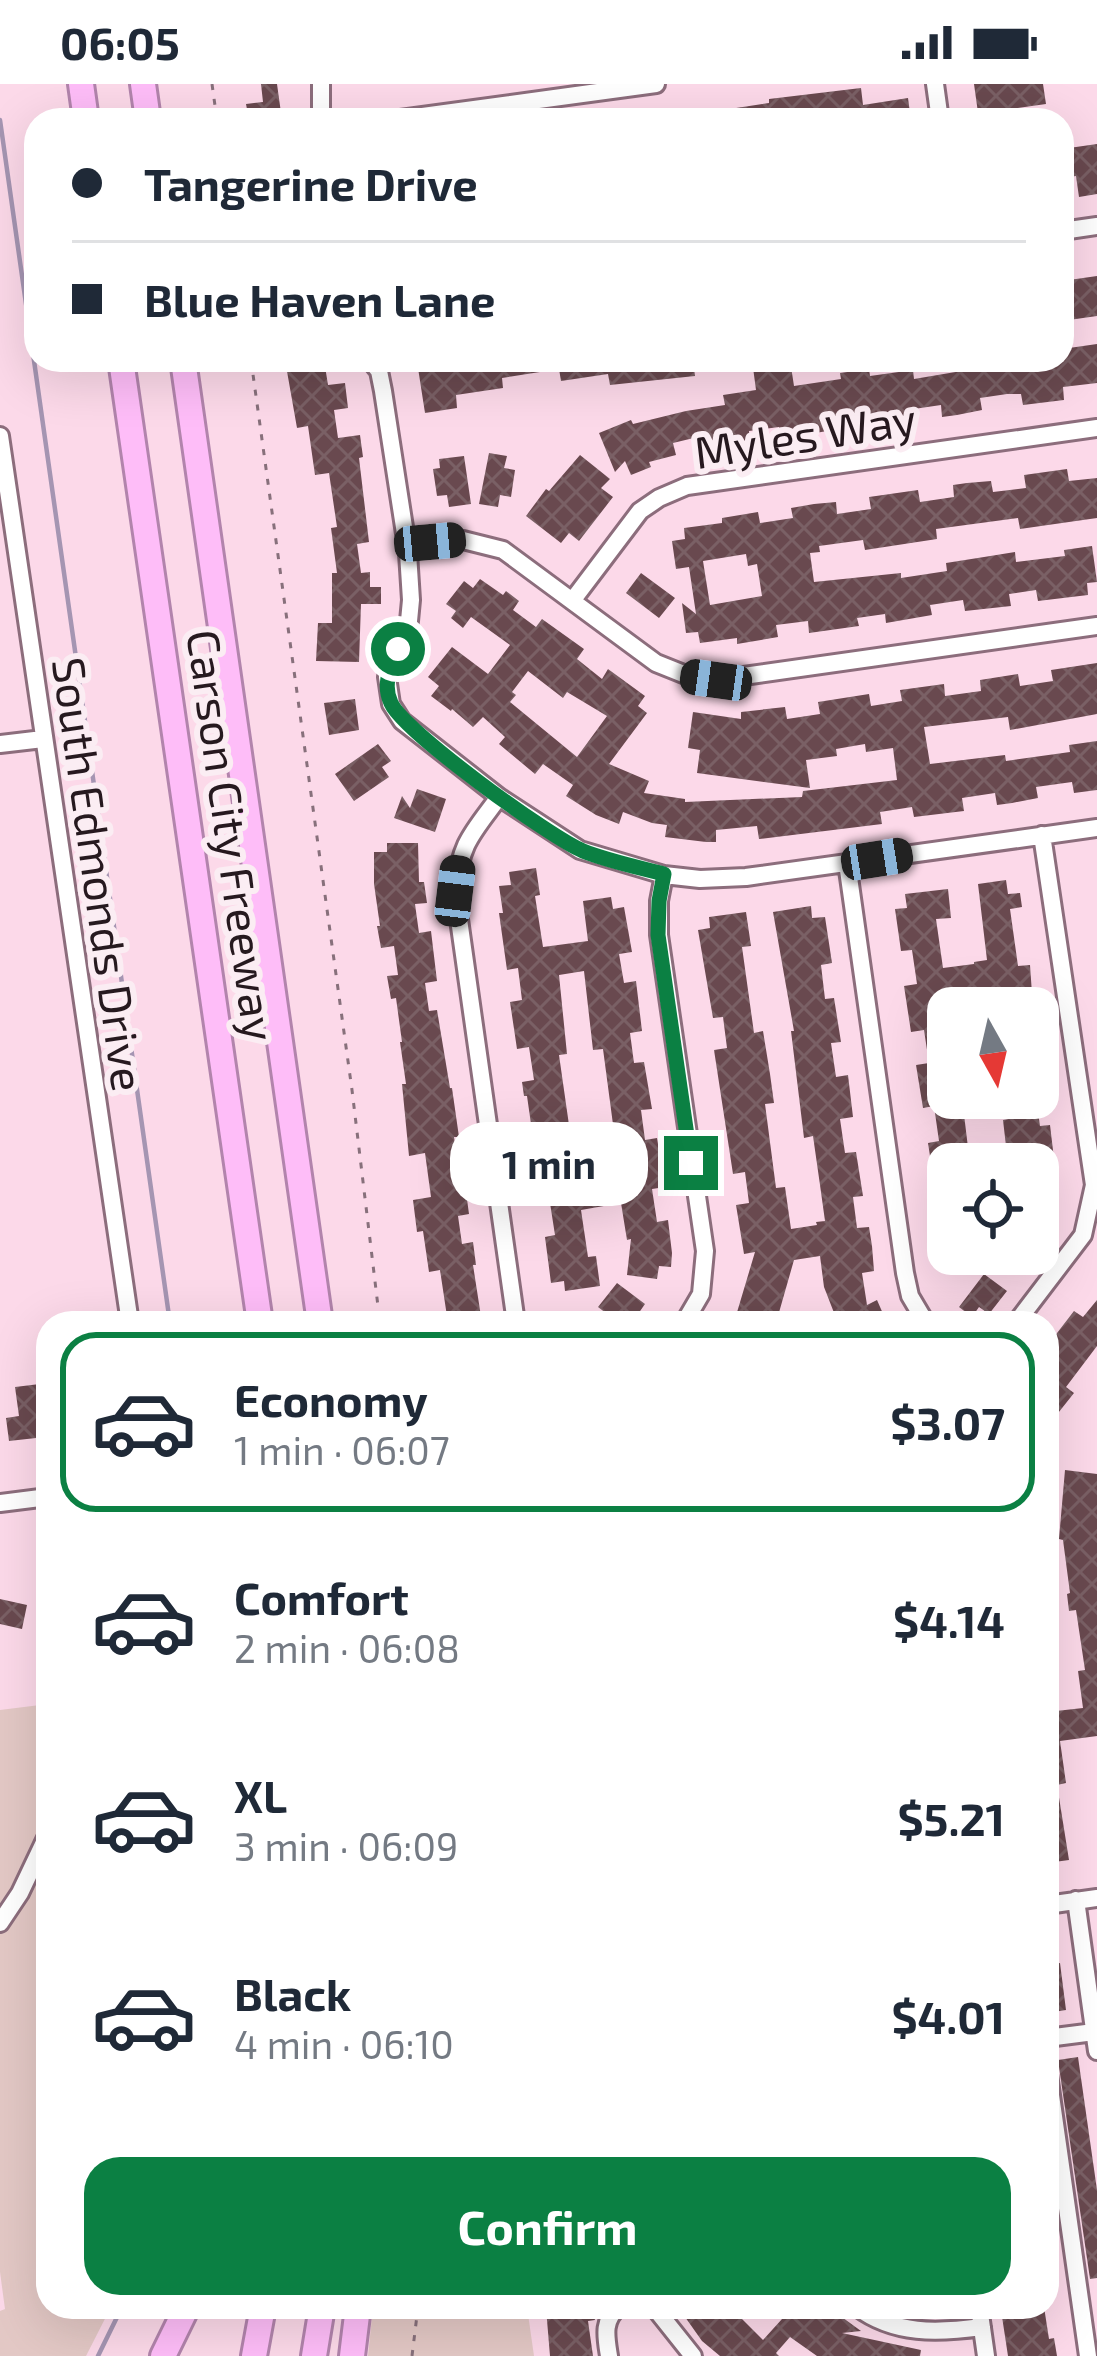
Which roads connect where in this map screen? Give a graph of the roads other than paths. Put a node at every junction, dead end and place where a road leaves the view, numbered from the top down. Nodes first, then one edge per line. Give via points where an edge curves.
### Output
1 (656, 84) edge
2 (481, 108) edge
3 (123, 372) edge
4 (185, 372) edge
5 (379, 372) edge
6 (1097, 428) edge
7 (0, 436) edge
8 (406, 544) junction
9 (572, 601) junction
10 (1097, 626) edge
11 (43, 739) junction
12 (0, 744) edge
13 (499, 796) junction
14 (1097, 828) edge
15 (1042, 835) junction
16 (848, 863) junction
17 (664, 874) junction
18 (128, 1311) edge
19 (258, 1311) edge
20 (318, 1311) edge
21 (514, 1311) edge
22 (691, 1311) edge
23 (919, 1311) edge
24 (1025, 1311) edge
25 (36, 1498) edge
26 (0, 1503) edge
27 (36, 1859) edge
28 (1097, 1898) edge
29 (1076, 1900) junction
30 (1059, 1902) edge
31 (0, 1923) edge
32 (1092, 1971) edge
33 (1059, 2039) edge
34 (1096, 2041) edge
35 (1059, 2132) edge
36 (1088, 2290) edge
37 (181, 2319) edge
38 (261, 2319) edge
39 (320, 2319) edge
40 (357, 2319) edge
41 (609, 2319) edge
42 (664, 2319) edge
43 (876, 2319) edge
44 (981, 2319) edge
45 (982, 2327) junction
46 (164, 2356) edge
47 (254, 2356) edge
48 (314, 2356) edge
49 (352, 2356) edge
50 (609, 2356) edge
51 (693, 2356) edge
52 (986, 2356) edge
53 (1088, 2356) edge

1 - 2 street
3 - 19 highway, Carson City Freeway
4 - 20 highway, Carson City Freeway
5 - 8 street
6 - 9 street, Myles Way via 686,486 640,512
7 - 11 street, South Edmonds Drive
8 - 9 street via 463,539 503,550
8 - 13 street via 409,621 388,694 402,721
9 - 10 street via 656,663 716,680
11 - 12 street
11 - 18 street, South Edmonds Drive
13 - 17 street via 580,850
13 - 21 street via 467,839 455,891
14 - 15 street
15 - 16 street
15 - 24 street via 1094,1185 1083,1235
16 - 17 street via 746,877
16 - 23 street via 905,1274
17 - 22 street via 658,935 705,1251
25 - 26 street
27 - 31 street
28 - 29 street
29 - 30 street
29 - 32 street
32 - 34 street
33 - 34 street
35 - 36 street
36 - 53 street
37 - 46 highway
38 - 47 highway
39 - 48 highway
40 - 49 highway
41 - 50 street
42 - 51 street
43 - 45 street via 919,2332
44 - 45 street
45 - 52 street

